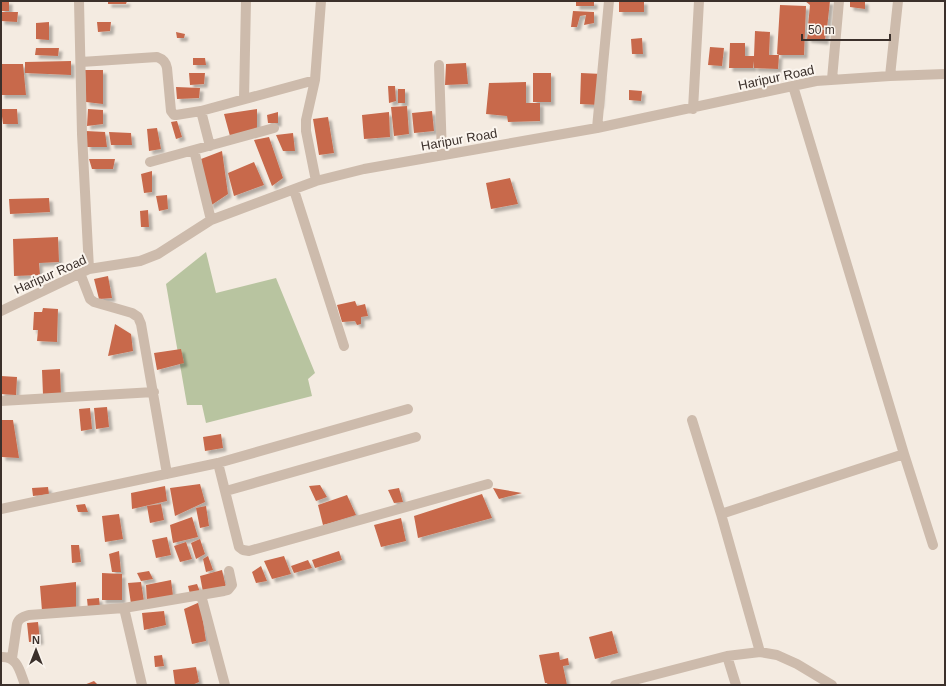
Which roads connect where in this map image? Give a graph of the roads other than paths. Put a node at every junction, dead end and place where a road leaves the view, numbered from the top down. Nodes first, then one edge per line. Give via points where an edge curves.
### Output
1 (79, 1) edge
2 (246, 1) edge
3 (321, 1) edge
4 (609, 1) edge
5 (699, 1) edge
6 (839, 1) edge
7 (898, 1) edge
8 (81, 62) junction
9 (438, 65) dead end
10 (945, 74) edge
11 (890, 76) junction
12 (832, 79) junction
13 (314, 80) junction
14 (793, 86) junction
15 (244, 99) junction
16 (693, 108) junction
17 (201, 111) junction
18 (274, 128) dead end
19 (597, 128) junction
20 (210, 146) junction
21 (194, 150) junction
22 (442, 155) junction
23 (150, 162) dead end
24 (316, 181) junction
25 (294, 190) junction
26 (211, 220) junction
27 (85, 271) junction
28 (1, 311) edge
29 (344, 346) dead end
30 (154, 392) junction
31 (1, 401) edge
32 (408, 409) dead end
33 (692, 420) dead end
34 (416, 437) dead end
35 (904, 454) junction
36 (218, 463) junction
37 (167, 474) junction
38 (488, 484) dead end
39 (226, 491) junction
40 (1, 509) edge
41 (721, 514) junction
42 (933, 545) dead end
43 (229, 571) dead end
44 (201, 594) junction
45 (124, 608) junction
46 (760, 652) junction
47 (727, 656) junction
48 (1, 657) edge
49 (12, 658) junction
50 (655, 675) junction
51 (223, 684) edge
52 (25, 685) edge
53 (142, 685) edge
54 (615, 685) edge
55 (658, 685) edge
56 (736, 685) edge
57 (832, 685) edge

1 - 8 street
2 - 15 street
3 - 13 street
4 - 19 street
5 - 16 street
6 - 12 street
7 - 11 street
8 - 17 street via 157,57 162,59 167,68 172,113 176,115
8 - 27 street
9 - 22 street
10 - 11 street, Haripur Road
11 - 12 street, Haripur Road
12 - 14 street, Haripur Road
13 - 15 street
13 - 24 street via 306,131
14 - 16 street, Haripur Road
14 - 35 street
15 - 17 street
16 - 19 street, Haripur Road
17 - 20 street
18 - 20 street
19 - 22 street, Haripur Road
20 - 21 street
21 - 23 street
21 - 26 street
22 - 24 street, Haripur Road via 364,168
24 - 25 street, Haripur Road
25 - 26 street, Haripur Road
25 - 29 street
26 - 27 street, Haripur Road via 146,259
27 - 28 street, Haripur Road
27 - 30 street via 90,299 138,317
30 - 31 street
30 - 37 street
32 - 36 street
33 - 41 street
34 - 39 street
35 - 41 street
35 - 42 street
36 - 37 street
36 - 39 street
37 - 40 street
38 - 39 street via 249,551 239,547
41 - 46 street
43 - 44 street via 232,585 228,590
44 - 45 street
44 - 51 street
45 - 49 street via 23,617 17,624
45 - 53 street
46 - 47 street
46 - 57 street via 797,664
47 - 50 street
47 - 56 street
48 - 49 street
49 - 52 street
50 - 54 street
50 - 55 street

